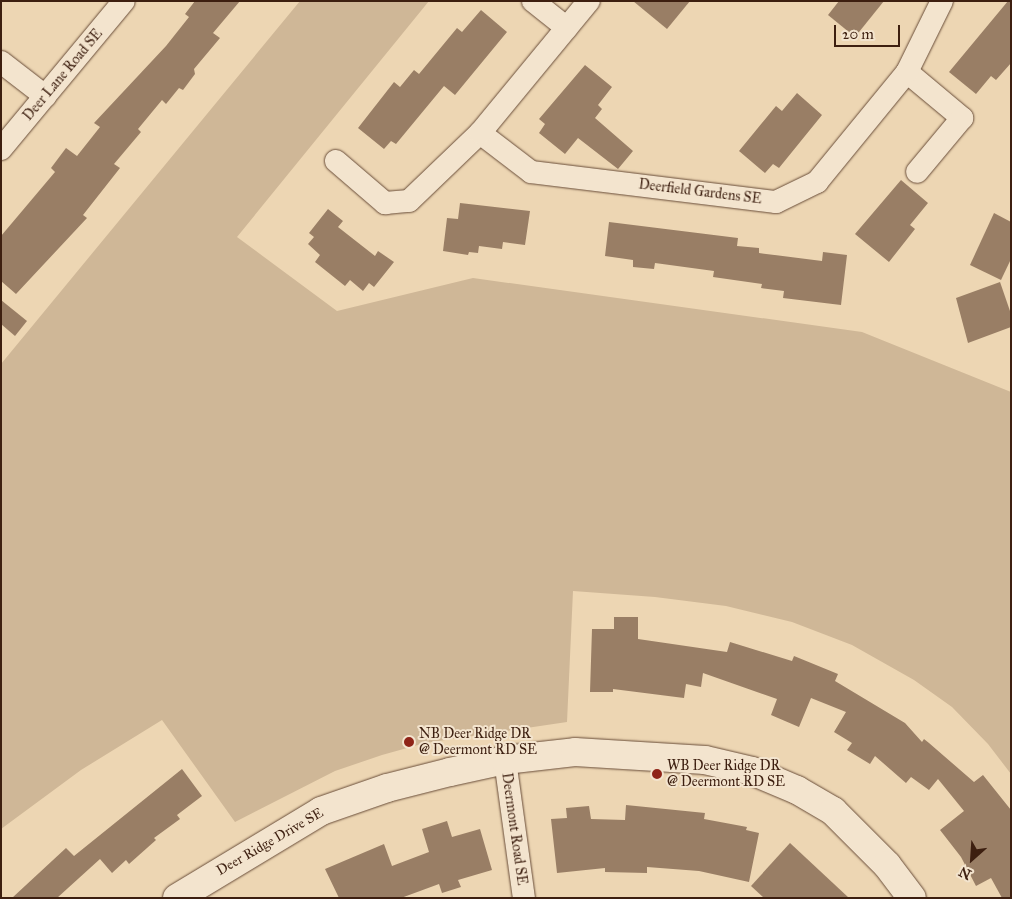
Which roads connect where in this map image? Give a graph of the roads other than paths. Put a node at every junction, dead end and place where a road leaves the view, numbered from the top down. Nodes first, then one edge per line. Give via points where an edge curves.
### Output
1 (124, 1) edge
2 (534, 1) edge
3 (589, 1) edge
4 (942, 1) edge
5 (567, 28) junction
6 (1, 62) edge
7 (907, 72) junction
8 (45, 96) junction
9 (480, 133) junction
10 (1, 150) edge
11 (336, 162) dead end
12 (916, 172) dead end
13 (505, 760) junction
14 (177, 898) edge
15 (524, 898) edge
16 (912, 898) edge

1 - 8 street, Deer Lane Road SE
2 - 5 street
3 - 5 street
4 - 7 street, Deerfield Gardens SE
5 - 9 street
6 - 8 street
7 - 9 street, Deerfield Gardens SE via 817,182 776,202 531,172
7 - 12 street via 962,118
8 - 10 street, Deer Lane Road SE
9 - 11 street via 409,201 385,203
13 - 14 street, Deer Ridge Drive SE via 387,788 321,811
13 - 15 street, Deermont Road SE
13 - 16 street, Deer Ridge Drive SE via 575,752 705,760 752,771 797,790 832,811 887,865

